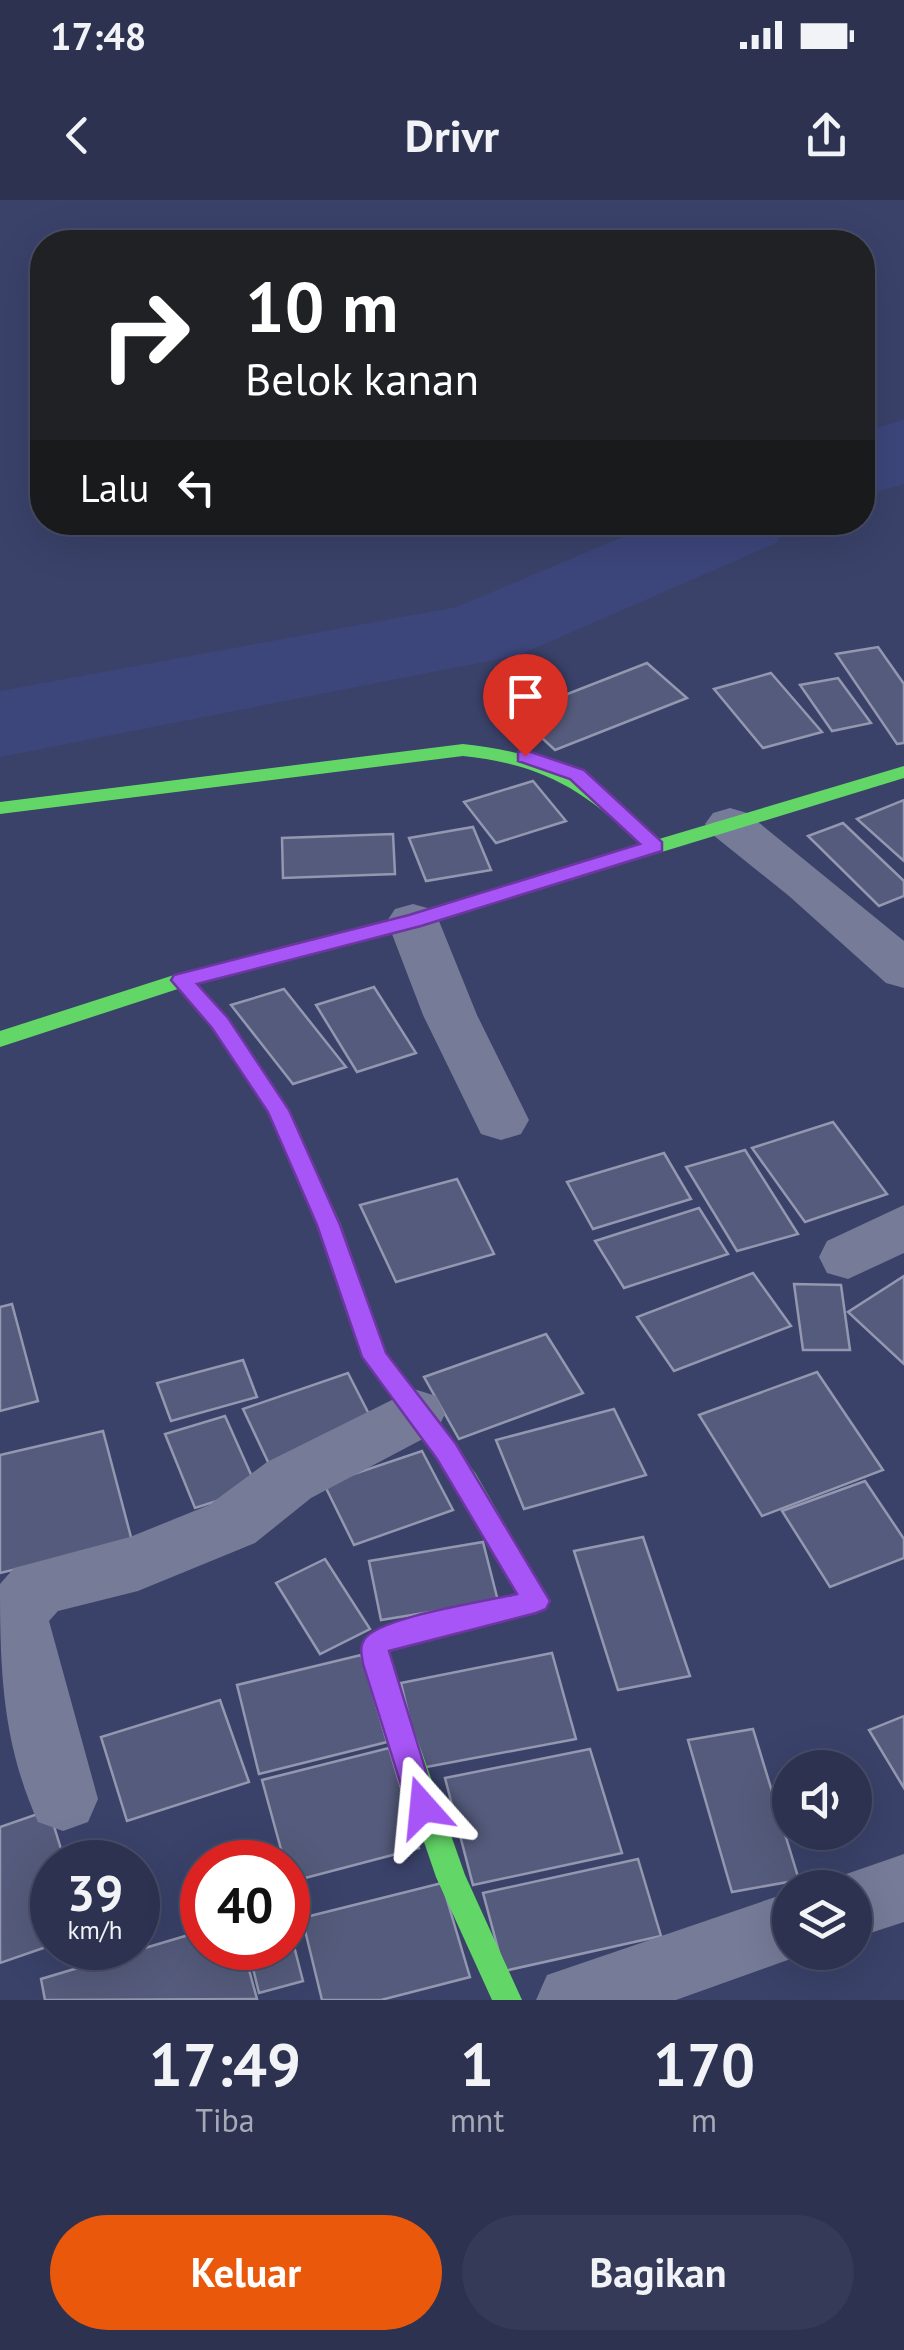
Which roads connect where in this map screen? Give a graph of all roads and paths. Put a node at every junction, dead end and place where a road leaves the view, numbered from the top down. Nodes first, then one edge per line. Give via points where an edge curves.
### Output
1 (904, 772) edge
2 (0, 808) edge
3 (730, 824) junction
4 (655, 846) junction
5 (413, 921) junction
6 (904, 970) edge
7 (182, 980) junction
8 (0, 1038) edge
9 (501, 1120) dead end
10 (904, 1227) edge
11 (848, 1258) dead end
12 (414, 1414) junction
13 (63, 1799) dead end
14 (904, 1888) edge
15 (872, 1898) edge
16 (772, 1932) edge
17 (507, 2000) edge
18 (573, 2000) edge

1 - 3 street
2 - 4 street via 463,750 504,751 577,775
3 - 4 street
3 - 6 street
4 - 5 street
5 - 7 street
5 - 9 street
7 - 8 street
7 - 12 street via 220,1023 278,1110 374,1357
10 - 11 street
12 - 13 street via 290,1480 232,1524 138,1563 37,1588 24,1599 14,1614
12 - 17 street via 466,1482 536,1601 387,1636 375,1646 434,1842
14 - 15 street
16 - 18 street

